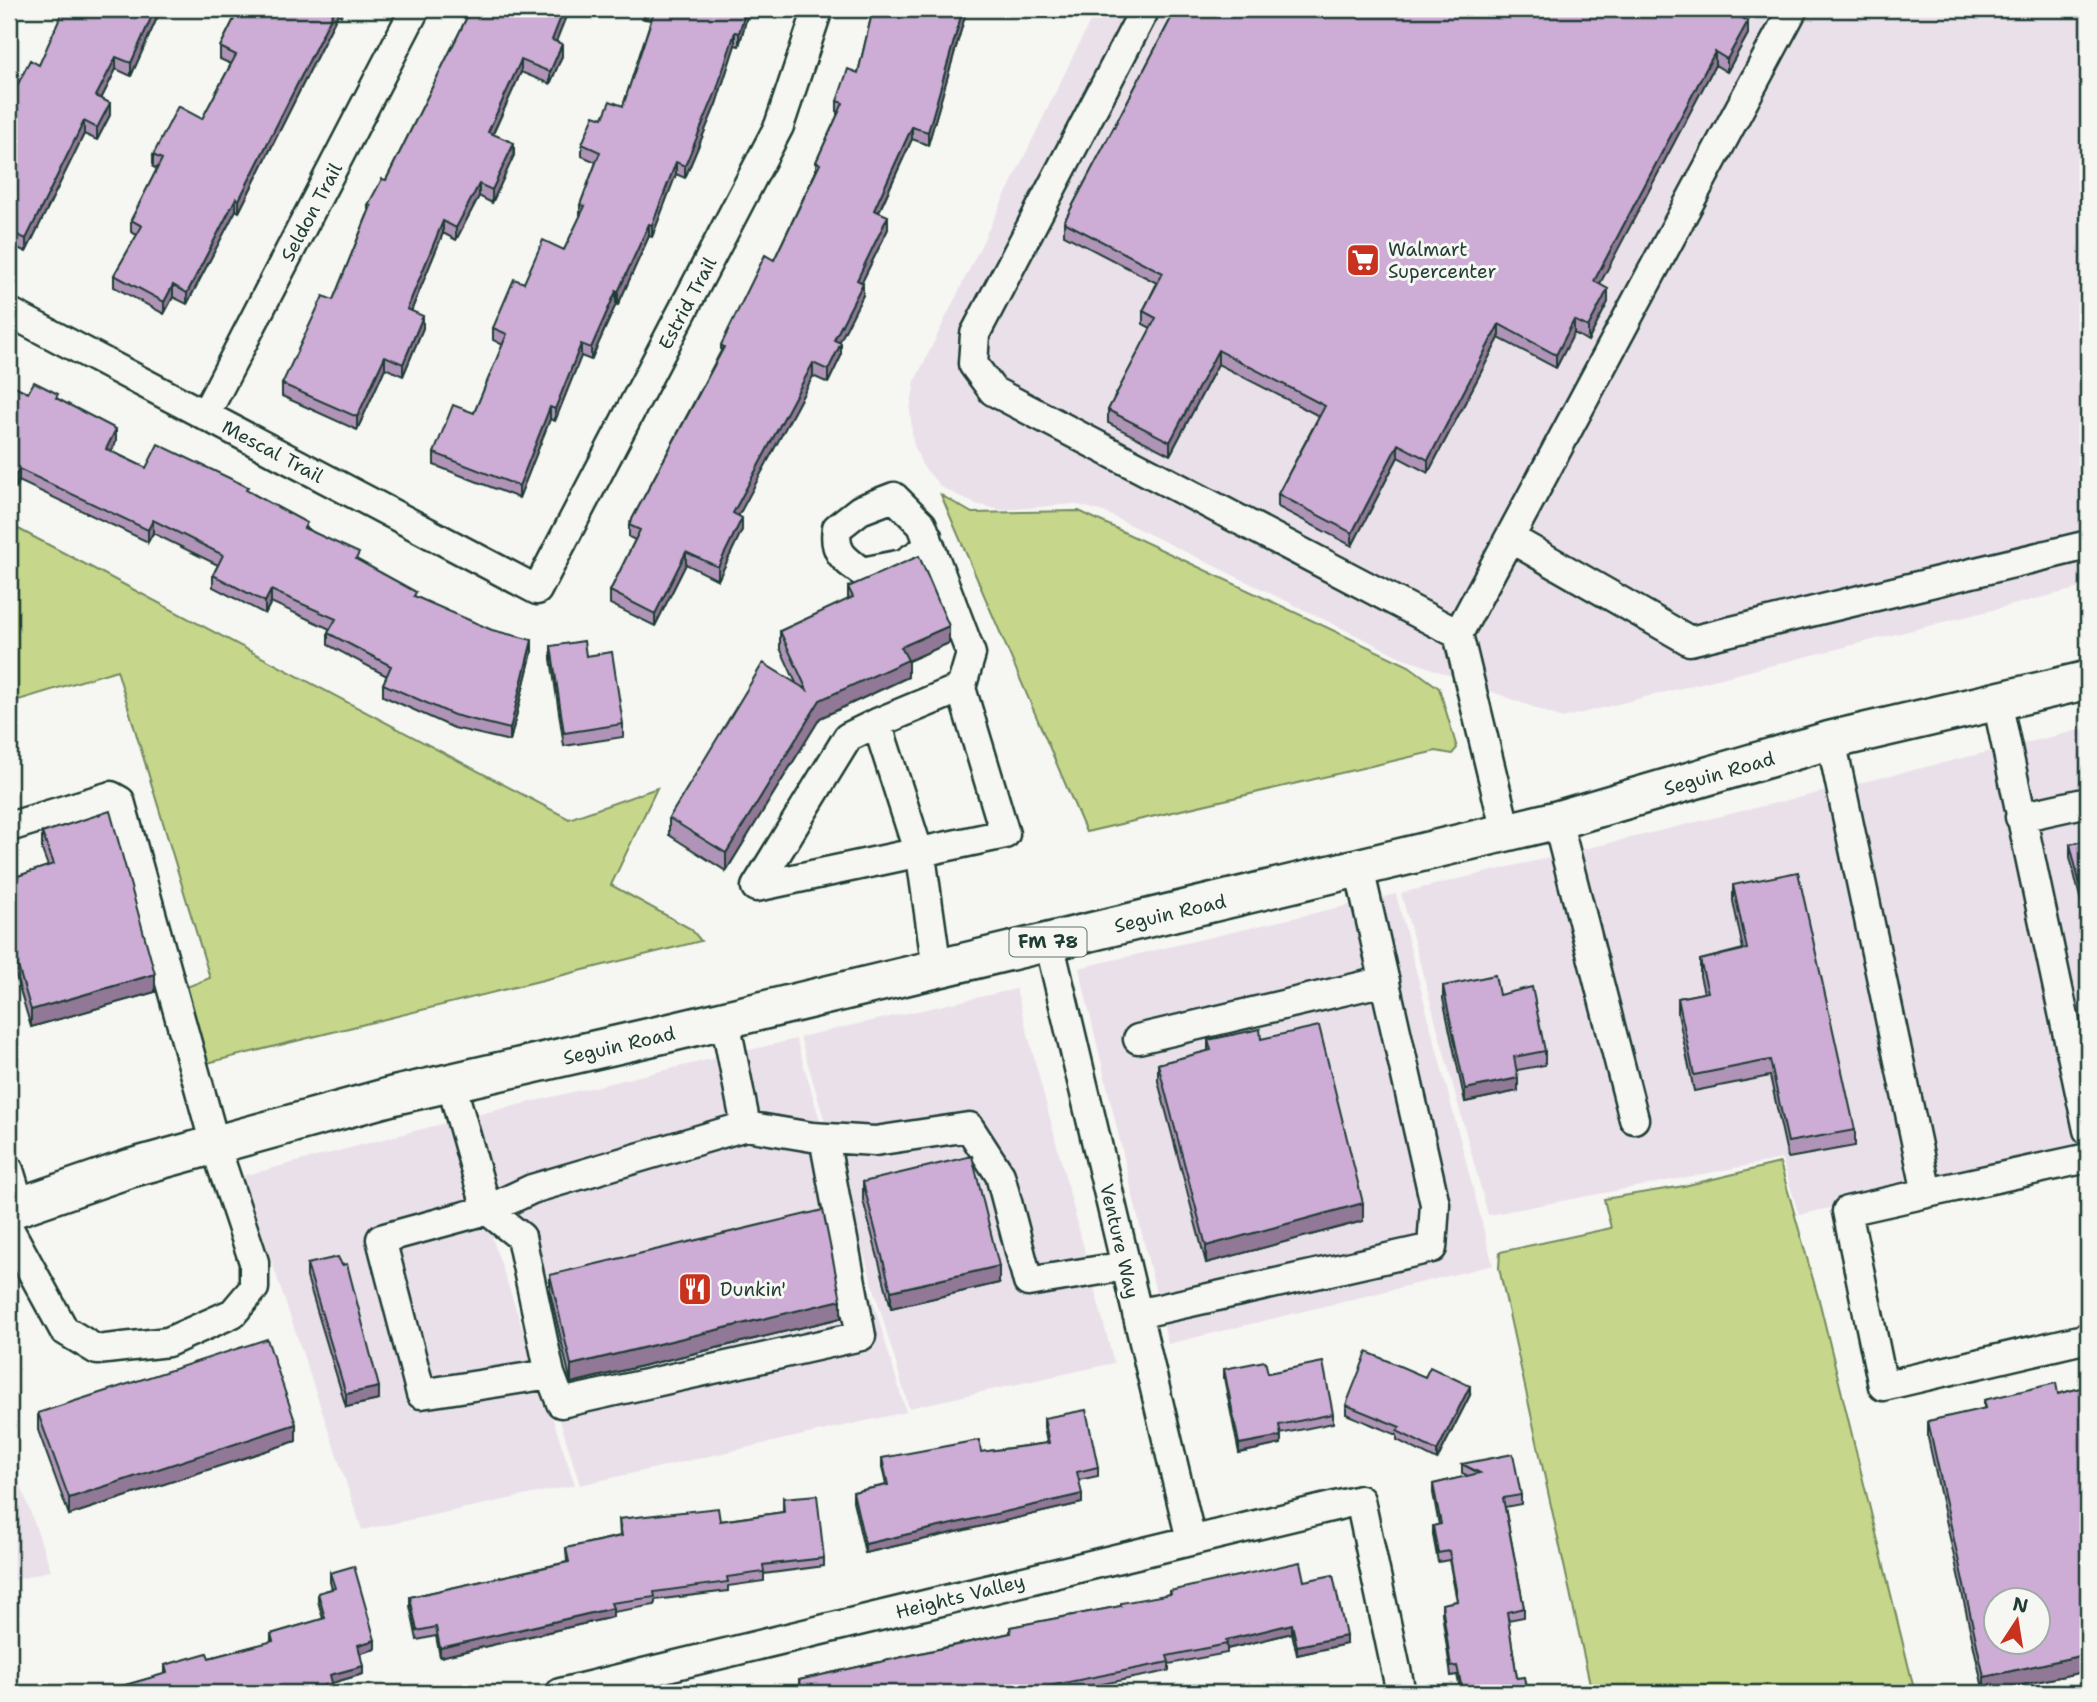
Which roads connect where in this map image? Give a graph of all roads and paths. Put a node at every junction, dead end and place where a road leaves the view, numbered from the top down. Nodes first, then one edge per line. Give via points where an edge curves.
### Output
1 (415, 9) edge
2 (818, 9) edge
3 (1145, 9) edge
4 (1793, 9) edge
5 (9, 312) edge
6 (205, 415) junction
7 (927, 536) dead end
8 (1510, 538) junction
9 (2088, 545) edge
10 (537, 590) joint
11 (1458, 634) junction
12 (2088, 680) edge
13 (961, 688) junction
14 (1997, 701) junction
15 (877, 723) junction
16 (1831, 740) junction
17 (2088, 802) edge
18 (2020, 817) junction
19 (1557, 820) junction
20 (9, 827) edge
21 (1506, 832) junction
22 (919, 853) junction
23 (1359, 868) junction
24 (1049, 942) junction
25 (937, 969) junction
26 (1385, 981) junction
27 (725, 1020) junction
28 (1138, 1039) dead end
29 (451, 1083) junction
30 (1634, 1119) dead end
31 (746, 1126) junction
32 (2088, 1130) edge
33 (824, 1138) junction
34 (215, 1145) junction
35 (2088, 1158) edge
36 (9, 1170) edge
37 (1927, 1193) junction
38 (487, 1210) junction
39 (12, 1215) edge
40 (1126, 1266) junction
41 (1137, 1314) junction
42 (2088, 1338) edge
43 (550, 1374) junction
44 (1191, 1541) junction
45 (560, 1693) edge
46 (1401, 1693) edge

1 - 6 street, Seldon Trail
2 - 10 street, Estrid Trail via 779,126
3 - 11 street via 975,334 974,364 993,391
4 - 8 street
5 - 6 street, Mescal Trail
6 - 10 street, Mescal Trail
7 - 13 street via 971,654
8 - 9 street via 1690,641
8 - 11 street
11 - 21 street
12 - 14 main road, Seguin Road / FM 78
13 - 15 street
13 - 22 street via 1005,834
14 - 16 main road, Seguin Road / FM 78
14 - 18 street
15 - 22 street
15 - 22 street via 848,737 756,887
16 - 19 main road, Seguin Road / FM 78
16 - 37 street
17 - 18 street
18 - 32 street
19 - 21 main road, Seguin Road / FM 78
19 - 30 street
20 - 34 street via 111,796 120,801
21 - 23 main road, Seguin Road / FM 78
22 - 25 street
23 - 24 main road, Seguin Road / FM 78
23 - 26 street
24 - 25 main road, Seguin Road / FM 78
24 - 40 street, Venture Way
25 - 27 main road, Seguin Road / FM 78
26 - 28 street
26 - 41 street via 1435,1204 1432,1248
27 - 29 main road, Seguin Road / FM 78
27 - 31 street
29 - 34 main road, Seguin Road / FM 78
29 - 38 street
31 - 33 street
31 - 38 street via 532,1189
33 - 40 street via 875,1141 969,1127 1000,1175 1028,1282
33 - 43 street via 861,1336 561,1403
34 - 39 main road, Seguin Road / FM 78 via 131,1168
34 - 39 street via 254,1262 254,1287 233,1312 168,1342 97,1350 64,1330
35 - 37 street
36 - 39 street
37 - 42 street via 1847,1211 1883,1386
38 - 43 street via 522,1237
38 - 43 street via 381,1239 421,1394
40 - 41 street, Venture Way
41 - 44 street, Venture Way
44 - 45 street, Heights Valley
44 - 46 street, Heights Valley via 1360,1500

